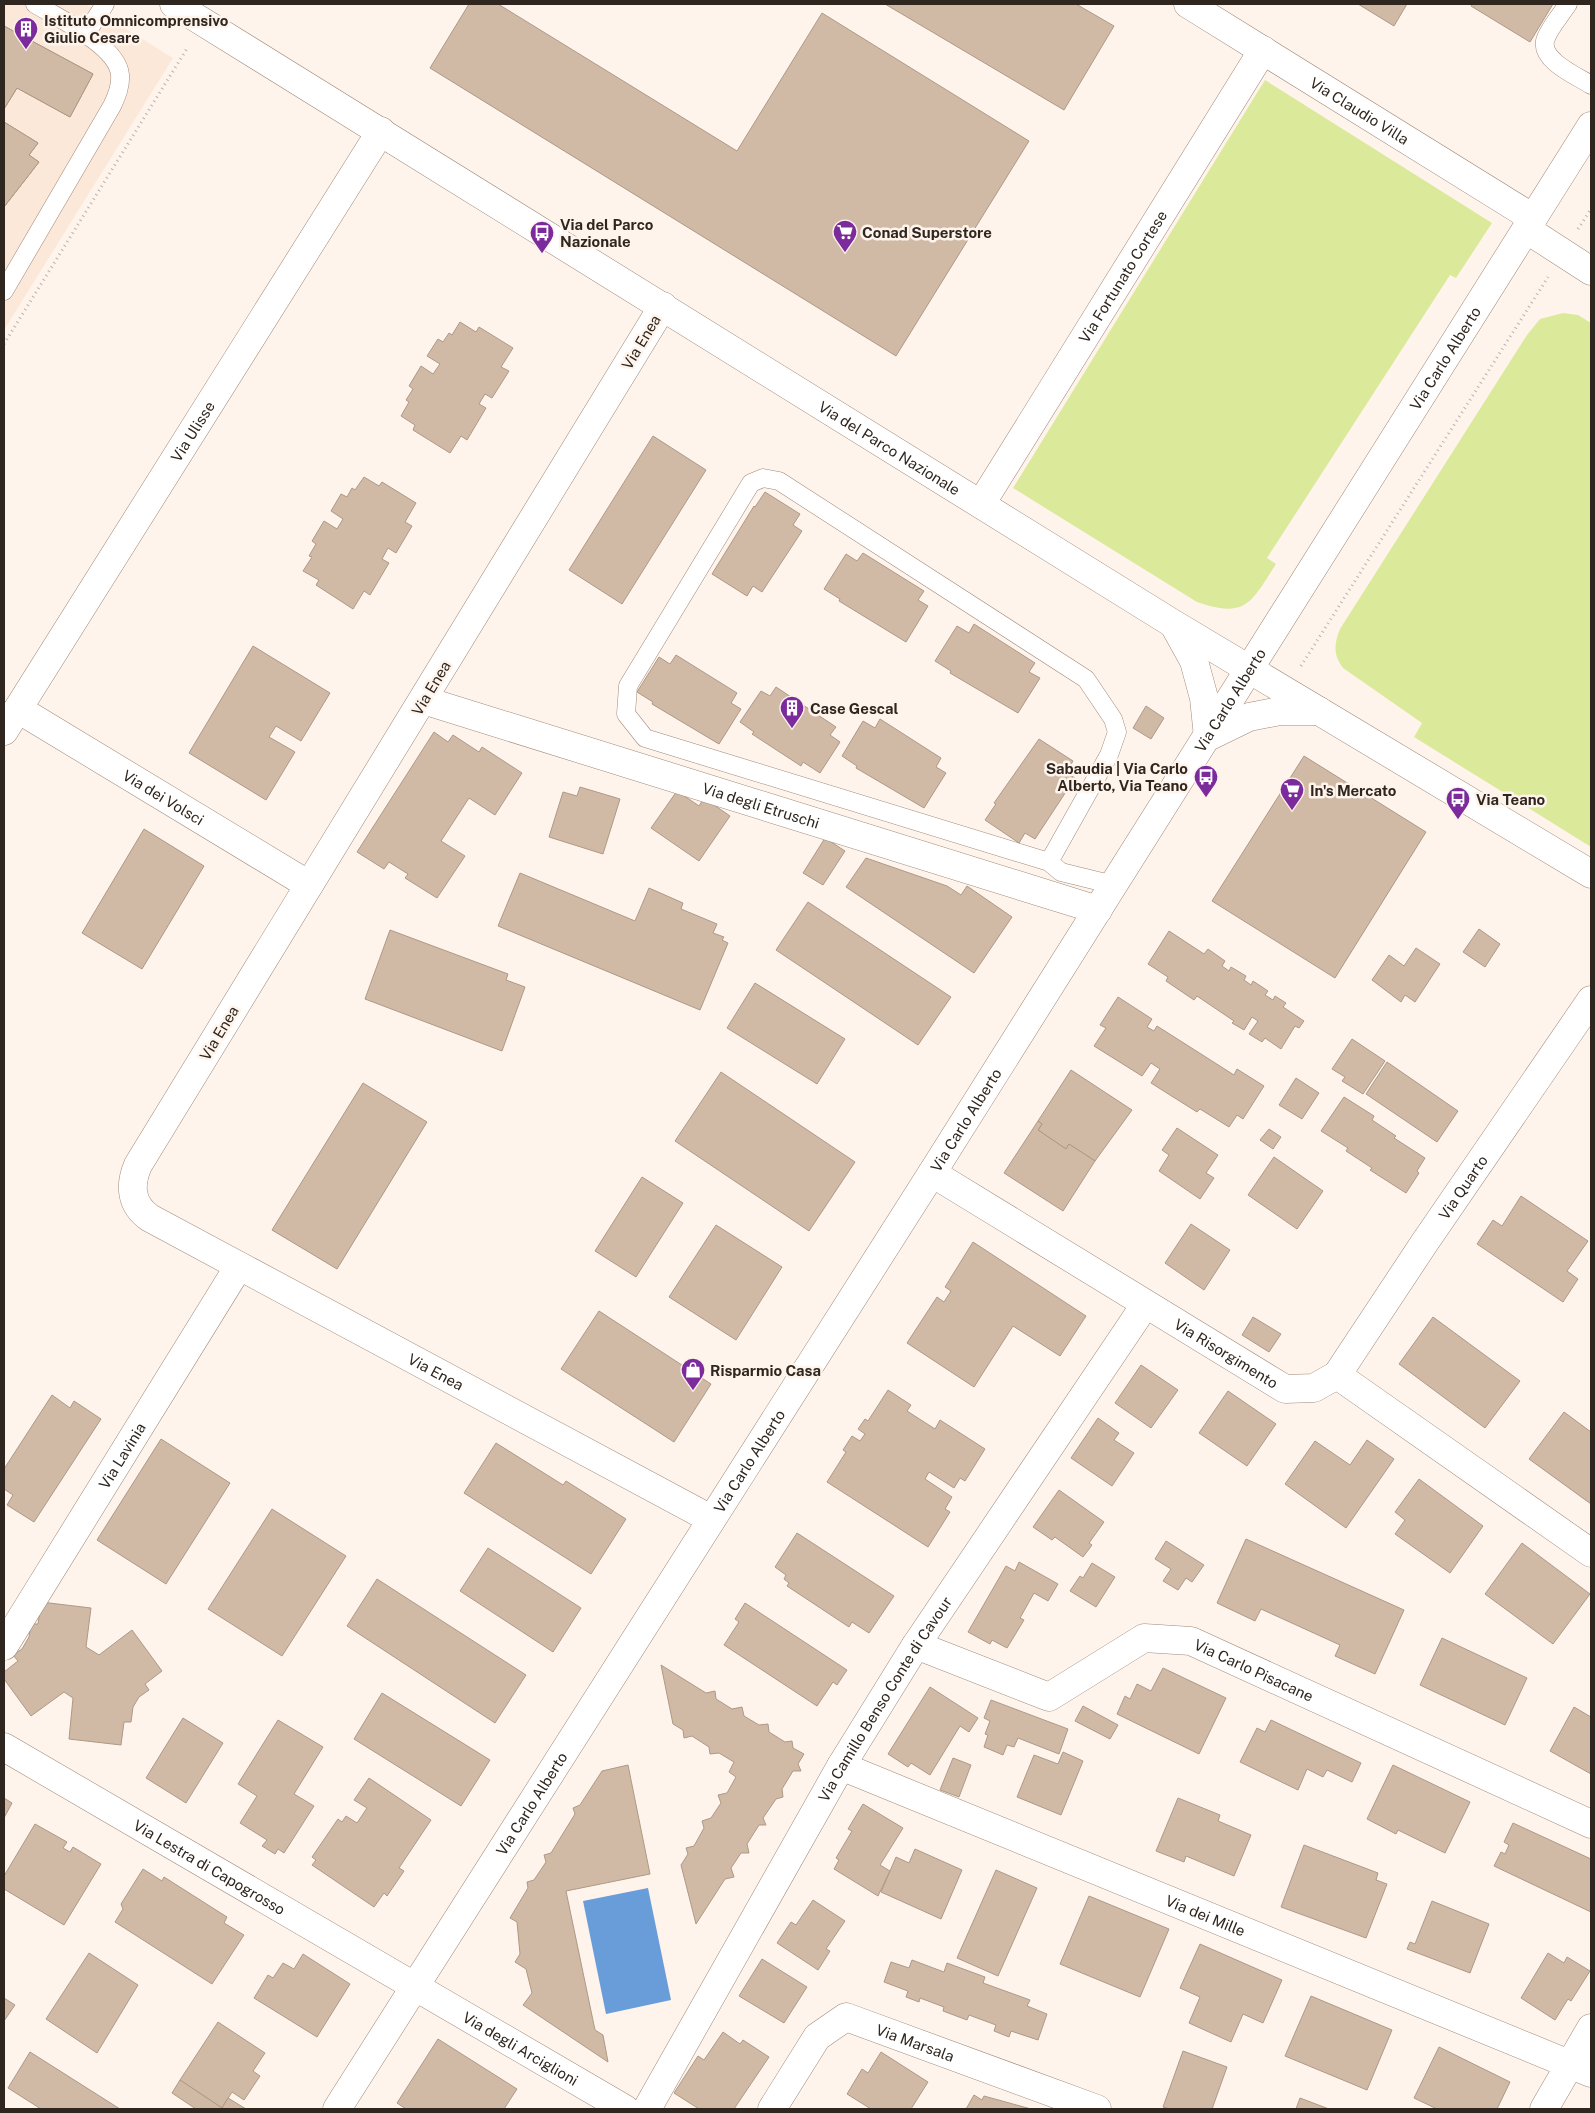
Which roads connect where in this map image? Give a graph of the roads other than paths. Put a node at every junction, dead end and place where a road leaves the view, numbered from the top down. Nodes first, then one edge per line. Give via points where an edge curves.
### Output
1 (35, 4) edge
2 (105, 4) edge
3 (174, 4) edge
4 (1188, 4) edge
5 (1568, 4) edge
6 (84, 35) junction
7 (1263, 50) junction
8 (1591, 85) edge
9 (1591, 126) edge
10 (381, 131) junction
11 (1529, 223) junction
12 (1591, 271) edge
13 (4, 291) edge
14 (663, 306) junction
15 (981, 504) junction
16 (1172, 623) junction
17 (1250, 670) junction
18 (424, 700) junction
19 (18, 708) junction
20 (1320, 711) junction
21 (4, 731) edge
22 (1208, 737) junction
23 (1049, 862) junction
24 (1591, 874) edge
25 (309, 885) junction
26 (1114, 885) junction
27 (1098, 910) junction
28 (1591, 1000) edge
29 (932, 1173) junction
30 (239, 1266) junction
31 (1145, 1305) junction
32 (1337, 1375) junction
33 (711, 1519) junction
34 (1591, 1553) edge
35 (916, 1645) junction
36 (4, 1646) edge
37 (4, 1747) edge
38 (841, 1766) junction
39 (1591, 1824) edge
40 (414, 1987) junction
41 (1591, 2028) edge
42 (1581, 2068) edge
43 (336, 2109) edge
44 (625, 2109) edge
45 (647, 2109) edge
46 (772, 2109) edge
47 (1097, 2109) edge
48 (1544, 2109) edge

1 - 6 lane
2 - 6 lane
3 - 10 street, Via del Parco Nazionale
4 - 7 street, Via Claudio Villa
5 - 8 lane via 1545,41 1545,49 1551,60
6 - 13 lane via 116,63 120,74 117,95
7 - 11 street, Via Claudio Villa
7 - 15 street, Via Fortunato Cortese
9 - 11 street, Via Carlo Alberto
10 - 14 street, Via del Parco Nazionale
10 - 19 street, Via Ulisse
11 - 12 street, Via Claudio Villa
11 - 17 street, Via Carlo Alberto
14 - 15 street, Via del Parco Nazionale
14 - 18 street, Via Enea
15 - 16 street, Via del Parco Nazionale
16 - 17 street, Via del Parco Nazionale
16 - 22 street, Via del Parco Nazionale via 1194,661 1204,698
17 - 20 street
17 - 22 street, Via Carlo Alberto
18 - 25 street, Via Enea
18 - 27 street, Via degli Etruschi
19 - 21 street, Via Ulisse
19 - 25 street, Via dei Volsci
20 - 22 street via 1280,711 1248,718
20 - 24 street
22 - 26 street, Via Carlo Alberto
23 - 23 lane via 1109,756 1117,732 1113,718 1086,679 779,481 763,478 751,484 628,686 626,714 644,738
23 - 26 lane via 1061,872
25 - 30 street, Via Enea via 138,1165 132,1182 133,1196 142,1213
26 - 27 street, Via Carlo Alberto
27 - 29 street, Via Carlo Alberto
28 - 32 street, Via Quarto
29 - 31 street, Via Risorgimento
29 - 33 street, Via Carlo Alberto
30 - 33 street, Via Enea
30 - 36 street, Via Lavinia
31 - 32 street, Via Risorgimento via 1286,1389 1314,1388
31 - 35 street, Via Camillo Benso Conte di Cavour
32 - 34 street
33 - 40 street, Via Carlo Alberto
35 - 38 street, Via Camillo Benso Conte di Cavour
35 - 39 street, Via Carlo Pisacane via 1049,1697 1144,1638 1191,1641
37 - 40 street, Via Lestra di Capogrosso
38 - 42 street, Via dei Mille
38 - 45 street, Via Camillo Benso Conte di Cavour
40 - 43 street, Via Carlo Alberto
40 - 44 street, Via degli Arciglioni
41 - 42 street
42 - 48 street
46 - 47 street, Via Marsala via 816,2037 846,2016

